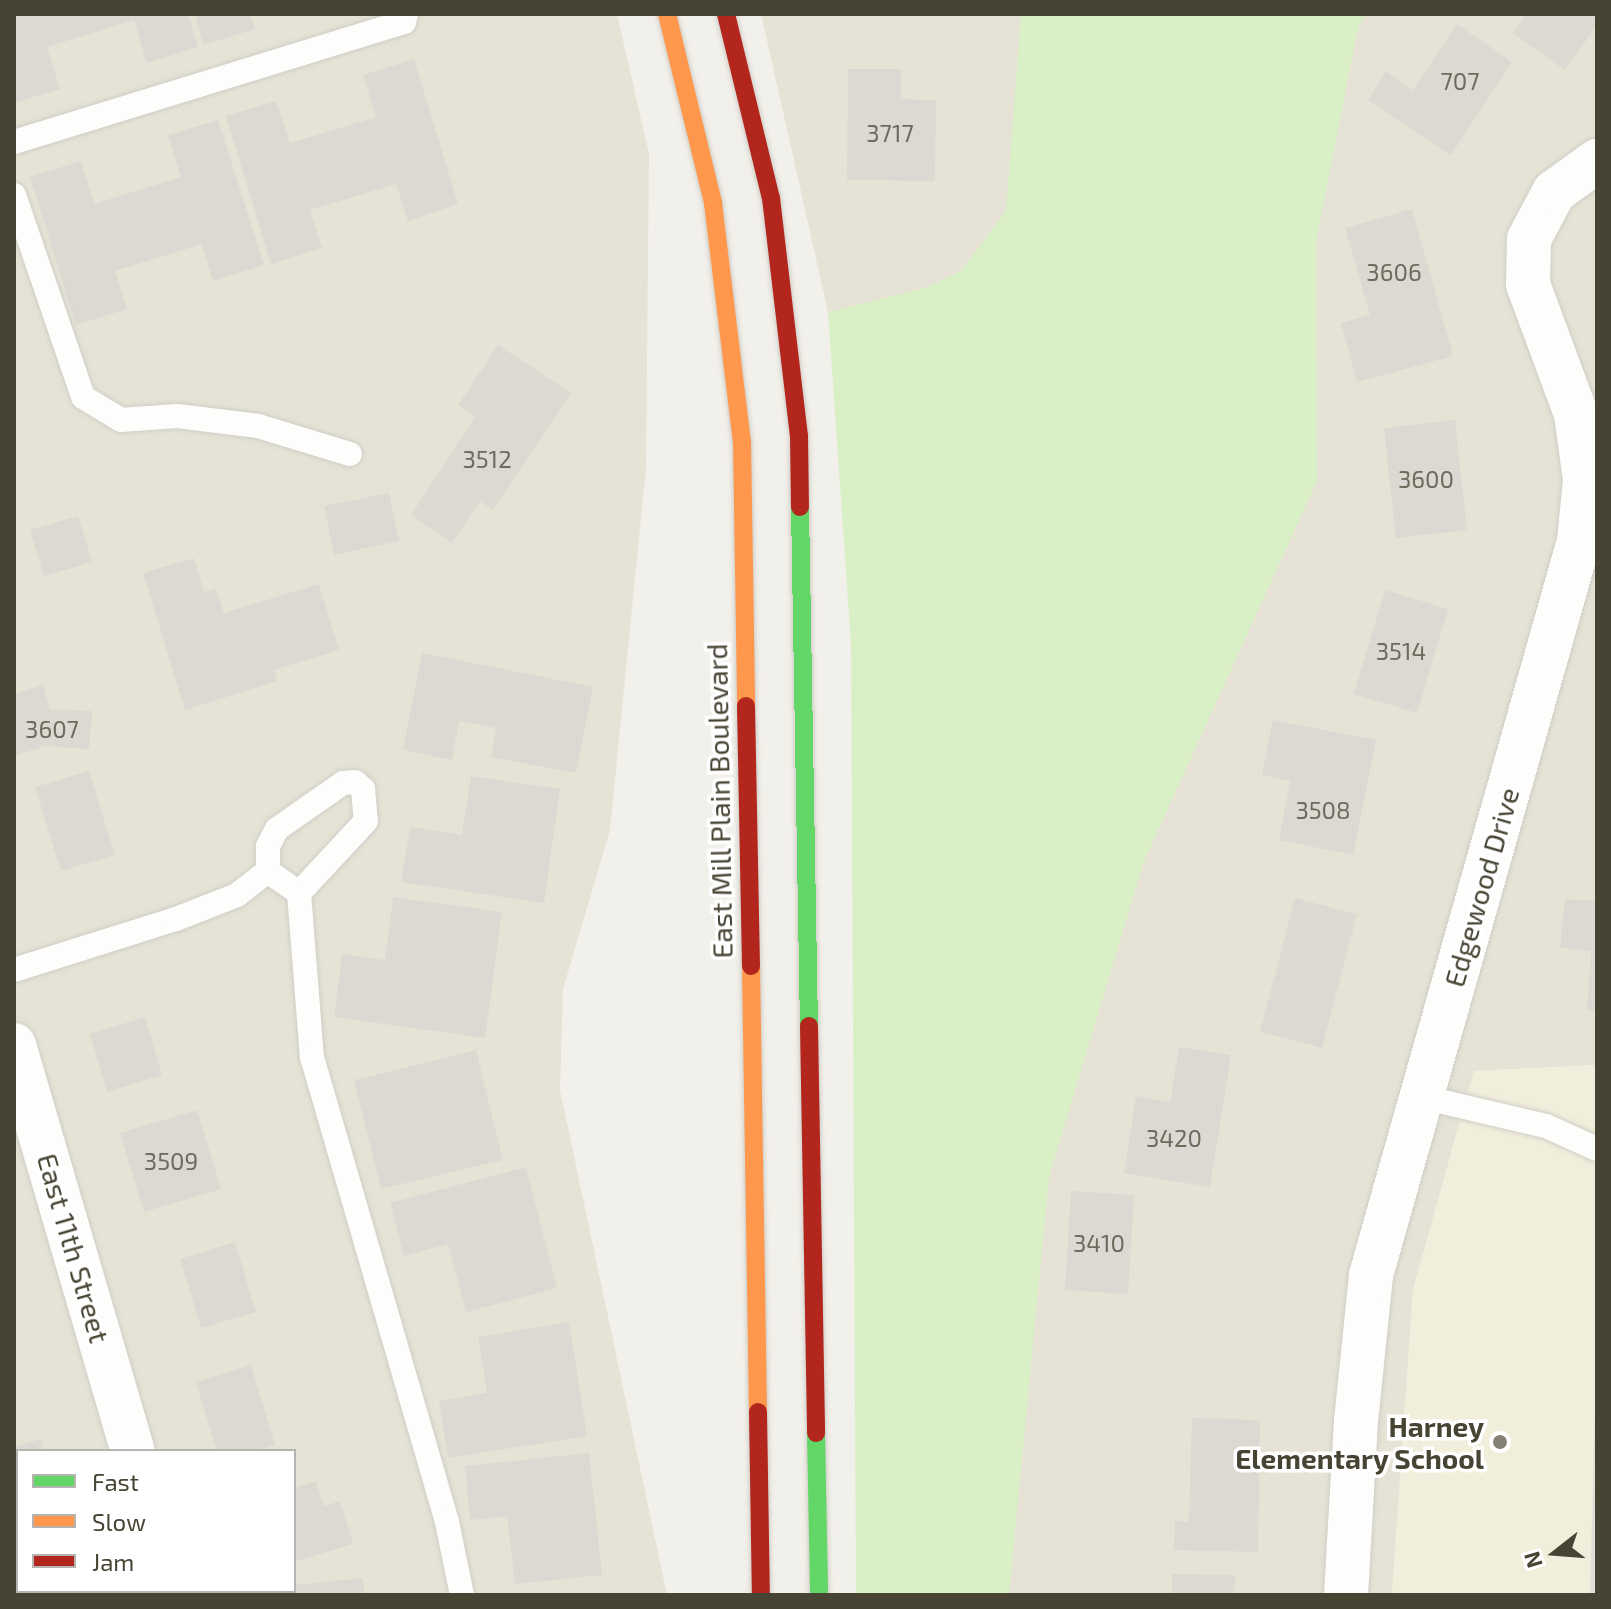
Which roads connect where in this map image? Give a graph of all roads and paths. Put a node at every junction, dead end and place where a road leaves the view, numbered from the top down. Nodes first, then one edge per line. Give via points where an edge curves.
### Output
1 (406, 14) edge
2 (667, 14) edge
3 (726, 14) edge
4 (14, 142) edge
5 (1597, 161) edge
6 (14, 195) edge
7 (350, 454) dead end
8 (268, 871) junction
9 (299, 893) junction
10 (14, 970) edge
11 (14, 1045) edge
12 (1422, 1097) junction
13 (1597, 1149) edge
14 (132, 1449) edge
15 (462, 1595) edge
16 (761, 1595) edge
17 (819, 1595) edge
18 (1346, 1595) edge

1 - 4 lane via 404,22
2 - 16 main road, East Mill Plain Boulevard via 713,203 742,441
3 - 17 main road via 771,198 799,436
5 - 12 street, Edgewood Drive via 1554,192 1529,239 1528,284 1576,414 1585,480 1579,541
6 - 7 lane via 83,397 121,420 177,416 258,426
8 - 9 lane
8 - 9 lane via 268,846 277,829 343,783 355,782 363,789 366,821
8 - 10 lane via 237,895 176,919
9 - 15 lane via 316,1071 447,1522
11 - 14 street, East 11th Street
12 - 13 lane via 1546,1126
12 - 18 street, Edgewood Drive via 1371,1275

